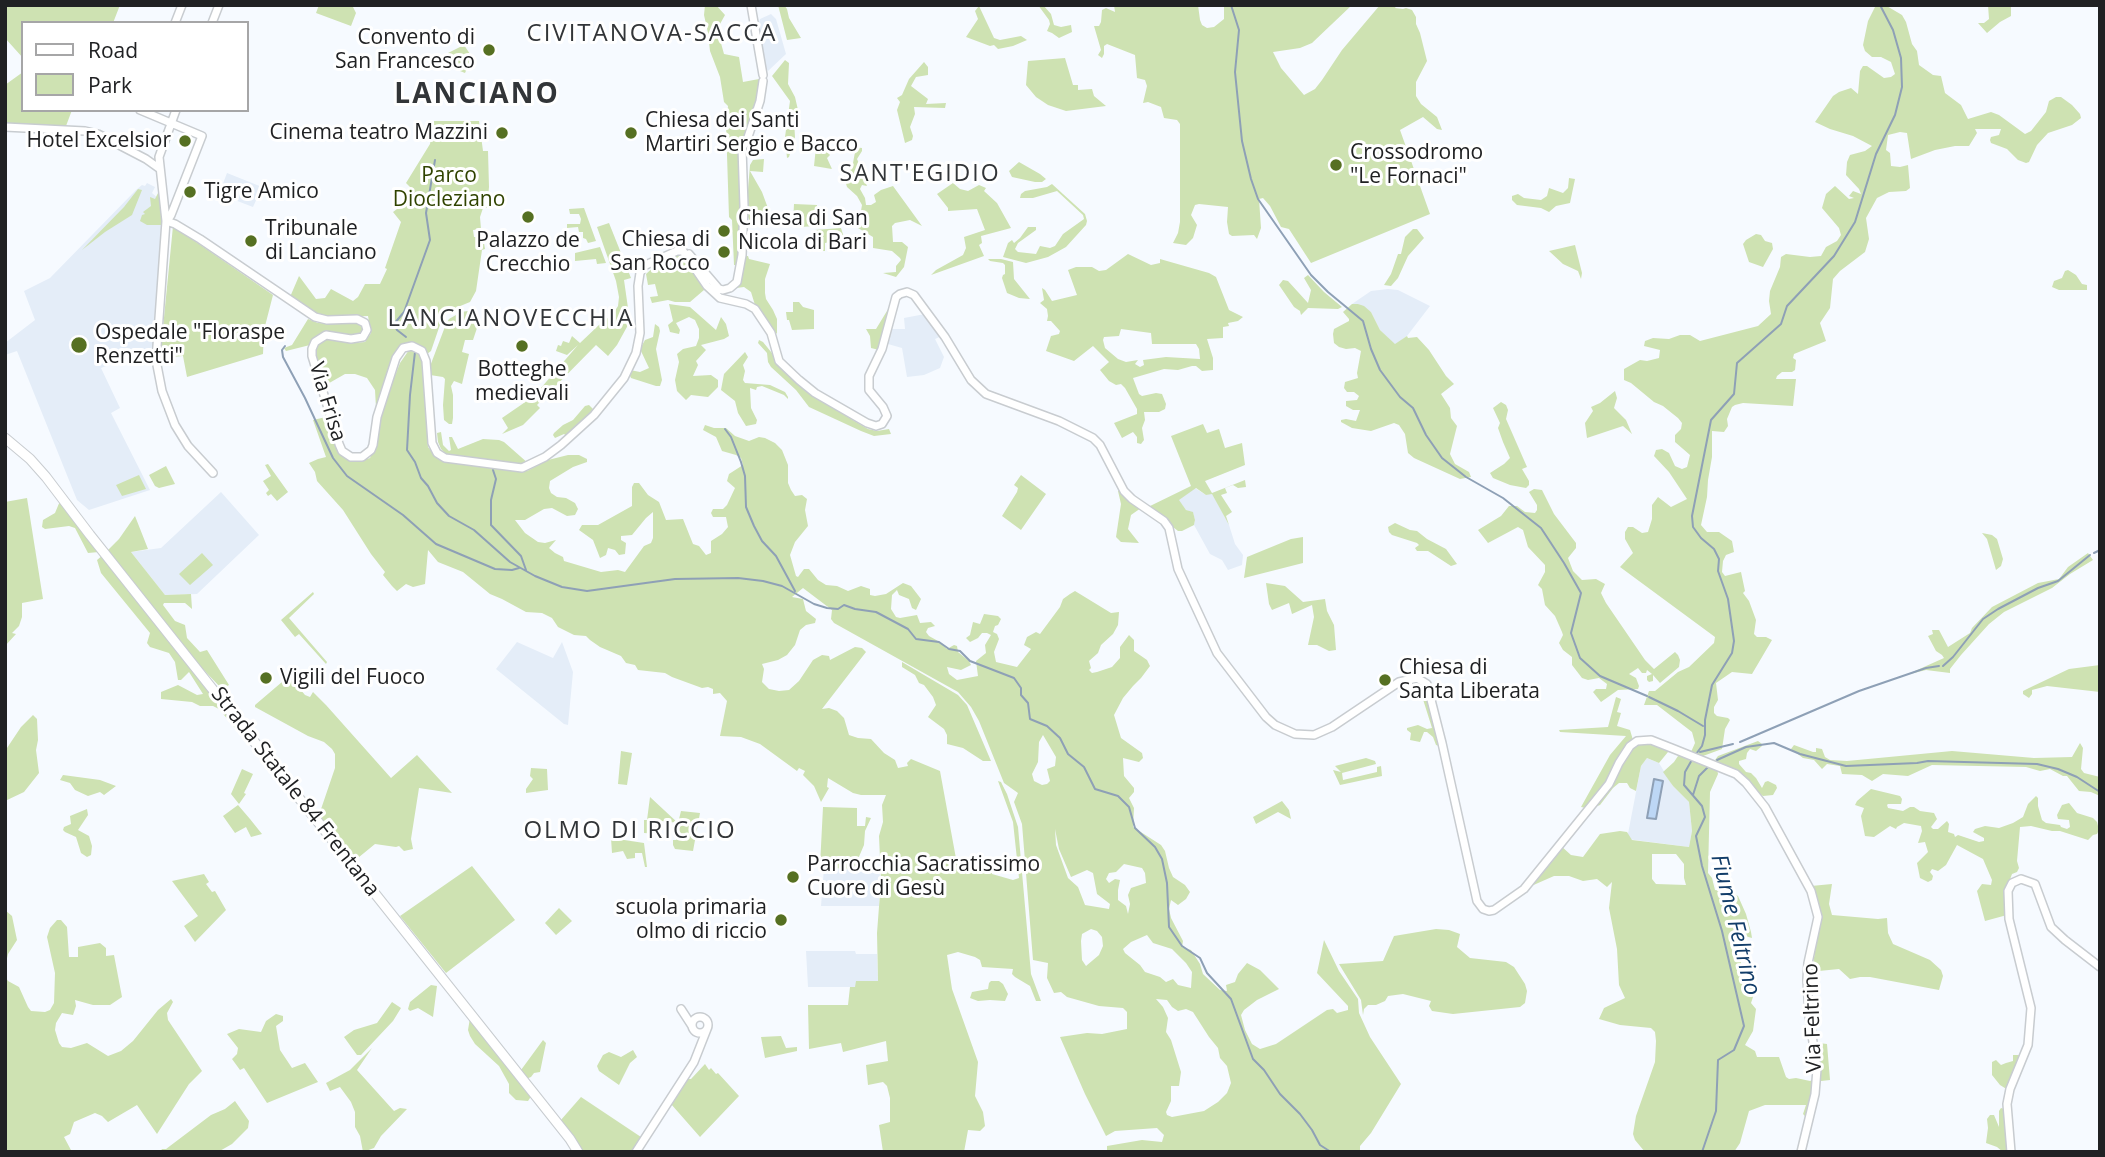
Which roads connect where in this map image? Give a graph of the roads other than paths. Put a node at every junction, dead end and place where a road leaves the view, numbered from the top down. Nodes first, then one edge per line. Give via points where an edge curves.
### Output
1 (751, 5) edge
2 (143, 112) edge
3 (175, 112) edge
4 (171, 123) junction
5 (5, 127) edge
6 (159, 157) junction
7 (146, 159) junction
8 (160, 169) junction
9 (166, 221) junction
10 (687, 252) dead end
11 (5, 438) edge
12 (213, 473) dead end
13 (1189, 594) joint
14 (2100, 967) edge
15 (681, 1009) dead end
16 (694, 1028) junction
17 (707, 1029) junction
18 (700, 1045) junction
19 (578, 1152) edge
20 (636, 1152) edge
21 (1801, 1152) edge
22 (2011, 1152) edge

1 - 10 street via 763,78 760,101 742,148 742,255 735,284 719,289
2 - 4 street
3 - 4 street
4 - 6 street
4 - 9 street via 202,136
5 - 7 street via 99,134
6 - 7 street
6 - 8 street
7 - 8 street
8 - 9 street
9 - 12 street via 158,378 175,425
9 - 13 street, Via Frisa via 315,317 365,323 363,337 326,335 312,349 339,444 351,457 362,457 371,450 396,358 403,348 412,346 422,351 426,360 432,443 437,453 445,458 522,468 545,457 594,415 624,378 640,333 640,274 650,263 677,251 683,251 720,298 755,309 771,333 776,355 815,393 872,425 882,424 887,416 869,390 869,376 897,298 907,292 914,295 971,380 986,394 1068,425 1100,445 1124,491 1169,528
11 - 19 main road, Strada Statale 84 Frentana via 46,477
13 - 21 street, Via Feltrino via 1226,666 1266,717 1284,730 1320,733 1399,682 1417,678 1427,684 1477,901 1483,909 1494,910 1524,889 1609,784 1637,741 1651,740 1703,760 1746,783 1765,807 1811,891 1818,917 1807,979 1817,1069
14 - 22 street via 2051,927 2035,884 2025,879 2012,883 2009,919 2031,1008 2028,1045 2007,1104
15 - 16 street
16 - 17 street via 702,1033
16 - 17 street via 695,1020 701,1018 707,1021
16 - 18 street
17 - 18 street
18 - 20 street via 694,1062

